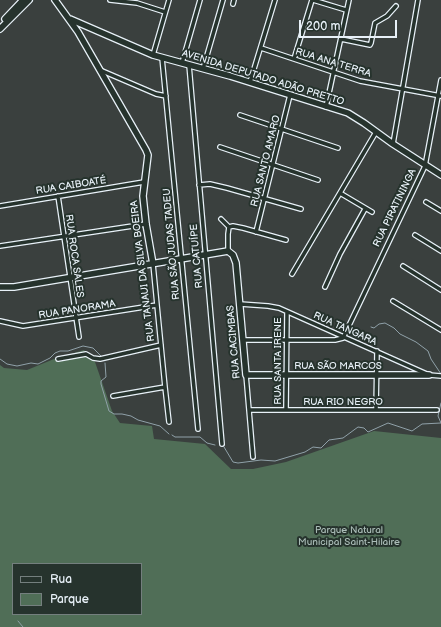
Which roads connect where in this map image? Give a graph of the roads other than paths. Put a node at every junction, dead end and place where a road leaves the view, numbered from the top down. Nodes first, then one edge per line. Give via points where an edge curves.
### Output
1 (23, 0) edge
2 (29, 0) edge
3 (55, 0) edge
4 (110, 0) edge
5 (169, 0) edge
6 (200, 0) edge
7 (223, 0) edge
8 (275, 0) edge
9 (313, 0) edge
10 (349, 0) edge
11 (418, 0) edge
12 (396, 6) dead end
13 (346, 10) junction
14 (165, 12) junction
15 (70, 19) junction
16 (0, 24) edge
17 (0, 29) edge
18 (341, 39) junction
19 (261, 48) junction
20 (153, 55) junction
21 (162, 58) junction
22 (294, 60) junction
23 (182, 63) junction
24 (189, 65) junction
25 (203, 69) junction
26 (100, 70) junction
27 (333, 73) junction
28 (441, 80) edge
29 (250, 82) junction
30 (402, 89) junction
31 (290, 95) junction
32 (440, 95) edge
33 (166, 96) junction
34 (326, 106) junction
35 (240, 115) dead end
36 (282, 130) junction
37 (376, 132) junction
38 (393, 144) junction
39 (220, 147) dead end
40 (338, 148) dead end
41 (273, 164) junction
42 (425, 166) junction
43 (441, 174) edge
44 (318, 180) dead end
45 (144, 182) junction
46 (199, 185) junction
47 (340, 194) junction
48 (58, 196) junction
49 (264, 198) junction
50 (426, 202) dead end
51 (0, 206) edge
52 (302, 209) dead end
53 (365, 209) junction
54 (441, 211) edge
55 (372, 212) dead end
56 (221, 219) dead end
57 (146, 224) junction
58 (229, 228) junction
59 (256, 232) junction
60 (415, 235) dead end
61 (63, 237) junction
62 (286, 240) dead end
63 (0, 246) edge
64 (228, 251) junction
65 (441, 251) edge
66 (205, 255) junction
67 (181, 259) junction
68 (153, 264) junction
69 (403, 266) dead end
70 (292, 274) dead end
71 (70, 278) junction
72 (325, 286) dead end
73 (0, 287) edge
74 (441, 290) edge
75 (393, 302) dead end
76 (240, 304) junction
77 (157, 305) junction
78 (287, 312) junction
79 (75, 318) junction
80 (0, 321) edge
81 (441, 324) edge
82 (440, 329) edge
83 (79, 337) dead end
84 (343, 338) junction
85 (243, 340) junction
86 (286, 340) junction
87 (161, 345) junction
88 (377, 352) junction
89 (58, 360) dead end
90 (246, 375) junction
91 (286, 375) junction
92 (376, 375) junction
93 (429, 375) junction
94 (440, 375) edge
95 (165, 387) junction
96 (113, 396) dead end
97 (249, 410) junction
98 (286, 410) junction
99 (376, 410) junction
100 (437, 410) dead end
101 (169, 422) dead end
102 (198, 429) dead end
103 (222, 444) dead end
104 (253, 457) dead end

1 - 16 street
2 - 17 street
3 - 15 street, RUA TANAUI DA SILVA BOEIRA
4 - 14 street via 137,3
5 - 14 street
6 - 23 street
7 - 25 street
8 - 19 street
9 - 13 street
9 - 22 street
10 - 13 street
11 - 30 street
12 - 18 street via 375,24 370,45
13 - 18 street
14 - 20 street
15 - 20 street, AVENIDA DEPUTADO ADÃO PRETTO
15 - 26 street, RUA TANAUI DA SILVA BOEIRA
18 - 27 street
19 - 22 street, RUA ANA TERRA
19 - 29 street
20 - 21 street, AVENIDA DEPUTADO ADÃO PRETTO
21 - 23 street, AVENIDA DEPUTADO ADÃO PRETTO
21 - 33 street, RUA SÃO JUDAS TADEU
22 - 27 street, RUA ANA TERRA
23 - 24 street, AVENIDA DEPUTADO ADÃO PRETTO
24 - 25 street, AVENIDA DEPUTADO ADÃO PRETTO
24 - 46 street, RUA CATUÍPE
25 - 29 street, AVENIDA DEPUTADO ADÃO PRETTO
26 - 33 street
26 - 45 street, RUA TANAUI DA SILVA BOEIRA via 148,155
27 - 30 street, RUA ANA TERRA
27 - 34 street
28 - 32 street, RUA PIRATININGA
29 - 31 street, AVENIDA DEPUTADO ADÃO PRETTO
30 - 32 street, RUA ANA TERRA
30 - 38 street
31 - 34 street, AVENIDA DEPUTADO ADÃO PRETTO
31 - 36 street, RUA SANTO AMARO
32 - 42 street, RUA PIRATININGA
33 - 67 street, RUA SÃO JUDAS TADEU
34 - 37 street, AVENIDA DEPUTADO ADÃO PRETTO via 348,113
35 - 36 street
36 - 40 street
36 - 41 street, RUA SANTO AMARO
37 - 38 street, AVENIDA DEPUTADO ADÃO PRETTO
37 - 47 street
38 - 42 street, AVENIDA DEPUTADO ADÃO PRETTO
39 - 41 street
41 - 44 street
41 - 49 street, RUA SANTO AMARO
42 - 43 street, AVENIDA DEPUTADO ADÃO PRETTO
42 - 84 street, RUA PIRATININGA
45 - 48 street, RUA CAIBOATÉ
45 - 57 street, RUA TANAUI DA SILVA BOEIRA
46 - 49 street via 210,184
46 - 66 street, RUA CATUÍPE
47 - 53 street
47 - 70 street
48 - 51 street, RUA CAIBOATÉ
48 - 61 street, RUA ROCA SALES
49 - 52 street
49 - 59 street, RUA SANTO AMARO
50 - 54 street
53 - 55 street
53 - 72 street
56 - 58 street
57 - 61 street
57 - 68 street, RUA TANAUI DA SILVA BOEIRA
58 - 59 street via 233,226
58 - 64 street, RUA CACIMBAS
59 - 62 street
60 - 65 street
61 - 63 street
61 - 71 street, RUA ROCA SALES
64 - 66 street
64 - 76 street, RUA CACIMBAS via 236,263
66 - 67 street
66 - 103 street, RUA CATUÍPE
67 - 68 street
67 - 102 street, RUA SÃO JUDAS TADEU
68 - 71 street
68 - 77 street, RUA TANAUI DA SILVA BOEIRA
69 - 74 street
71 - 73 street
71 - 79 street, RUA ROCA SALES
75 - 82 street
76 - 78 street, RUA TANGARA via 280,308
76 - 85 street, RUA CACIMBAS
77 - 79 street, RUA PANORAMA
77 - 87 street, RUA TANAUI DA SILVA BOEIRA
78 - 84 street, RUA TANGARA
78 - 86 street, RUA SANTA IRENE
79 - 80 street, RUA PANORAMA via 23,326
79 - 83 street, RUA ROCA SALES
81 - 82 street
84 - 86 street
84 - 88 street, RUA TANGARA
85 - 86 street
85 - 90 street, RUA CACIMBAS
86 - 91 street, RUA SANTA IRENE
87 - 89 street via 97,359 86,354
87 - 95 street, RUA TANAUI DA SILVA BOEIRA
88 - 92 street
88 - 93 street, RUA TANGARA
90 - 91 street, RUA SÃO MARCOS
90 - 97 street, RUA CACIMBAS
91 - 92 street, RUA SÃO MARCOS
91 - 98 street, RUA SANTA IRENE
92 - 93 street, RUA SÃO MARCOS
92 - 99 street
93 - 94 street, RUA TANGARA
95 - 96 street
95 - 101 street, RUA TANAUI DA SILVA BOEIRA
97 - 98 street, RUA RIO NEGRO
97 - 104 street, RUA CACIMBAS
98 - 99 street, RUA RIO NEGRO
99 - 100 street, RUA RIO NEGRO

